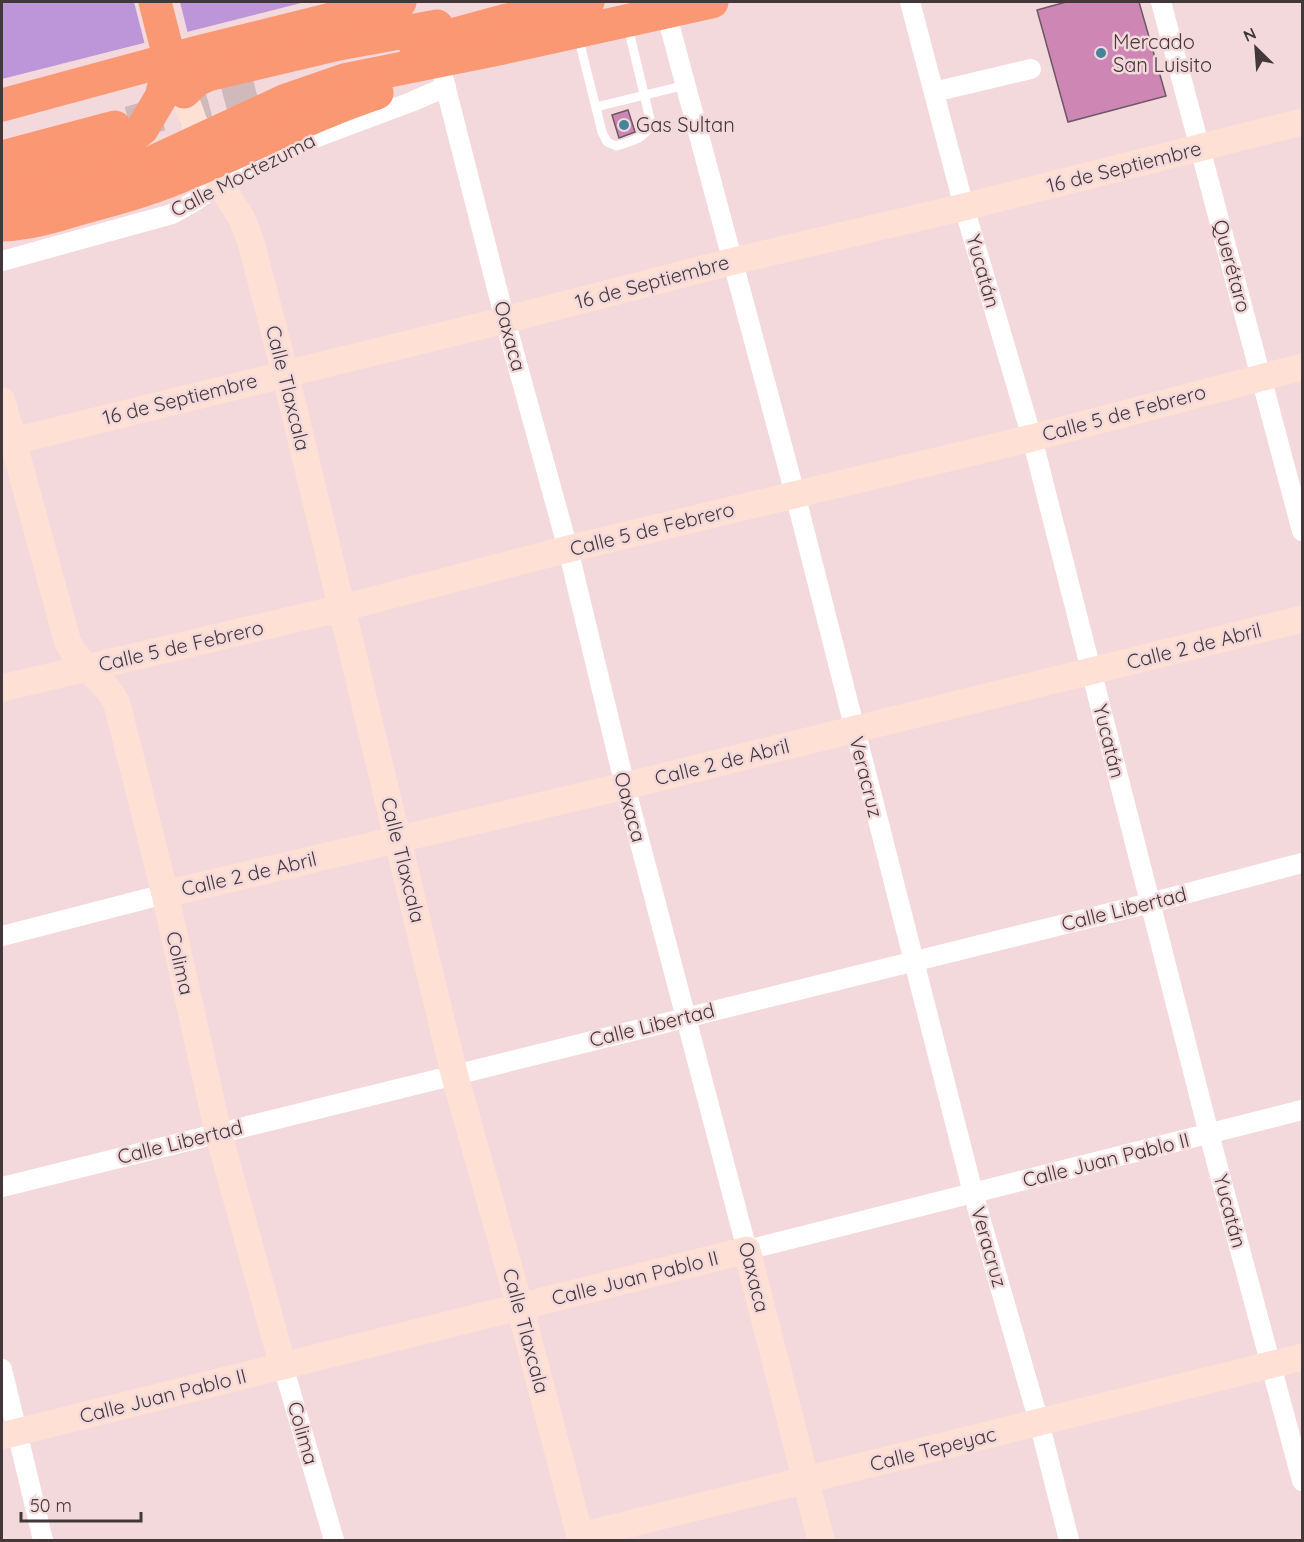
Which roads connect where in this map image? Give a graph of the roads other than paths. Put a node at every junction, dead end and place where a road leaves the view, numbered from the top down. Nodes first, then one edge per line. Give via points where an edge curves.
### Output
1 (155, 2) edge
2 (172, 2) edge
3 (400, 2) edge
4 (712, 2) edge
5 (910, 2) edge
6 (1161, 2) edge
7 (666, 12) junction
8 (582, 16) edge
9 (626, 21) junction
10 (501, 22) junction
11 (473, 54) junction
12 (170, 61) junction
13 (1031, 69) dead end
14 (444, 80) junction
15 (196, 84) junction
16 (686, 85) junction
17 (260, 87) tunnel mouth
18 (934, 92) junction
19 (643, 94) junction
20 (2, 105) edge
21 (596, 107) junction
22 (1302, 122) edge
23 (115, 127) tunnel mouth
24 (1200, 148) junction
25 (2, 158) edge
26 (216, 178) junction
27 (2, 179) edge
28 (2, 204) edge
29 (964, 207) junction
30 (2, 225) edge
31 (2, 261) edge
32 (734, 261) junction
33 (505, 320) junction
34 (1302, 367) edge
35 (285, 373) junction
36 (1261, 377) junction
37 (2, 401) edge
38 (1032, 438) junction
39 (7, 443) edge
40 (795, 494) junction
41 (1302, 531) edge
42 (568, 549) junction
43 (342, 608) junction
44 (1302, 619) edge
45 (86, 668) junction
46 (1091, 672) junction
47 (2, 688) edge
48 (854, 728) junction
49 (625, 786) junction
50 (398, 839) junction
51 (1302, 863) edge
52 (165, 894) junction
53 (1150, 903) junction
54 (2, 936) edge
55 (913, 960) junction
56 (686, 1016) junction
57 (454, 1074) junction
58 (1302, 1110) edge
59 (218, 1132) junction
60 (1209, 1134) junction
61 (2, 1187) edge
62 (973, 1193) junction
63 (747, 1250) junction
64 (520, 1307) junction
65 (1302, 1357) edge
66 (1272, 1365) junction
67 (283, 1366) junction
68 (2, 1369) edge
69 (1039, 1422) junction
70 (9, 1434) edge
71 (1302, 1481) edge
72 (806, 1482) junction
73 (575, 1539) edge
74 (43, 1540) edge
75 (334, 1540) edge
76 (820, 1540) edge
77 (1069, 1540) edge

1 - 12 highway
2 - 15 highway via 182,43 197,67
3 - 20 highway
4 - 7 highway
5 - 18 street, Yucatán
6 - 24 street, Querétaro
7 - 9 highway
7 - 16 street, Veracruz
8 - 9 highway
8 - 10 highway
8 - 11 highway
8 - 21 lane
9 - 19 lane
10 - 15 highway via 470,21 339,44
10 - 17 highway
11 - 14 highway
11 - 28 highway via 315,89 144,166 104,180
12 - 15 street, Calle Tlaxcala
12 - 27 highway via 161,97 142,129 121,146 79,162
13 - 18 street
14 - 26 street, Calle Moctezuma via 411,102
14 - 30 highway via 334,107 190,173 134,194 20,224
14 - 33 street, Oaxaca
15 - 26 street, Calle Tlaxcala
16 - 19 lane
16 - 32 street, Veracruz
18 - 29 street, Yucatán
19 - 21 lane
19 - 21 lane via 650,119 647,131 637,140 616,146 604,138
22 - 24 street, 16 de Septiembre
23 - 25 highway
24 - 29 street, 16 de Septiembre
24 - 36 street, Querétaro
26 - 31 street, Calle Moctezuma via 197,200 172,214
26 - 35 street, Calle Tlaxcala via 242,219 251,242
29 - 32 street, 16 de Septiembre
29 - 38 street, Yucatán
32 - 33 street, 16 de Septiembre
32 - 40 street, Veracruz
33 - 35 street, 16 de Septiembre
33 - 42 street, Oaxaca
34 - 36 street, Calle 5 de Febrero
35 - 39 street, 16 de Septiembre
35 - 43 street, Calle Tlaxcala
36 - 38 street, Calle 5 de Febrero
36 - 41 street, Querétaro
37 - 39 street, Colima
38 - 40 street, Calle 5 de Febrero
38 - 46 street, Yucatán
39 - 45 street, Colima via 68,643
40 - 42 street, Calle 5 de Febrero
40 - 48 street, Veracruz
42 - 43 street, Calle 5 de Febrero
42 - 49 street, Oaxaca
43 - 45 street, Calle 5 de Febrero
43 - 50 street, Calle Tlaxcala
44 - 46 street, Calle 2 de Abril
45 - 47 street, Calle 5 de Febrero
45 - 52 street, Colima via 111,690 117,704
46 - 48 street, Calle 2 de Abril
46 - 53 street, Yucatán
48 - 49 street, Calle 2 de Abril
48 - 55 street, Veracruz
49 - 50 street, Calle 2 de Abril
49 - 56 street, Oaxaca
50 - 52 street, Calle 2 de Abril
50 - 57 street, Calle Tlaxcala
51 - 53 street, Calle Libertad
52 - 54 street, Calle 2 de Abril
52 - 59 street, Colima
53 - 55 street, Calle Libertad
53 - 60 street, Yucatán
55 - 56 street, Calle Libertad
55 - 62 street, Veracruz
56 - 57 street, Calle Libertad
56 - 63 street, Oaxaca
57 - 59 street, Calle Libertad
57 - 64 street, Calle Tlaxcala
58 - 60 street, Calle Juan Pablo II
59 - 61 street, Calle Libertad
59 - 67 street, Colima
60 - 62 street, Calle Juan Pablo II
60 - 66 street, Yucatán
62 - 63 street, Calle Juan Pablo II
62 - 69 street, Veracruz
63 - 64 street, Calle Juan Pablo II
63 - 72 street, Oaxaca
64 - 67 street, Calle Juan Pablo II
64 - 73 street, Calle Tlaxcala
65 - 66 street, Calle Tepeyac
66 - 69 street, Calle Tepeyac
66 - 71 street, Yucatán
67 - 70 street, Calle Juan Pablo II
67 - 75 street, Colima
68 - 70 street
69 - 72 street, Calle Tepeyac
69 - 77 street, Veracruz
70 - 74 street
72 - 73 street, Calle Tepeyac
72 - 76 street, Oaxaca

